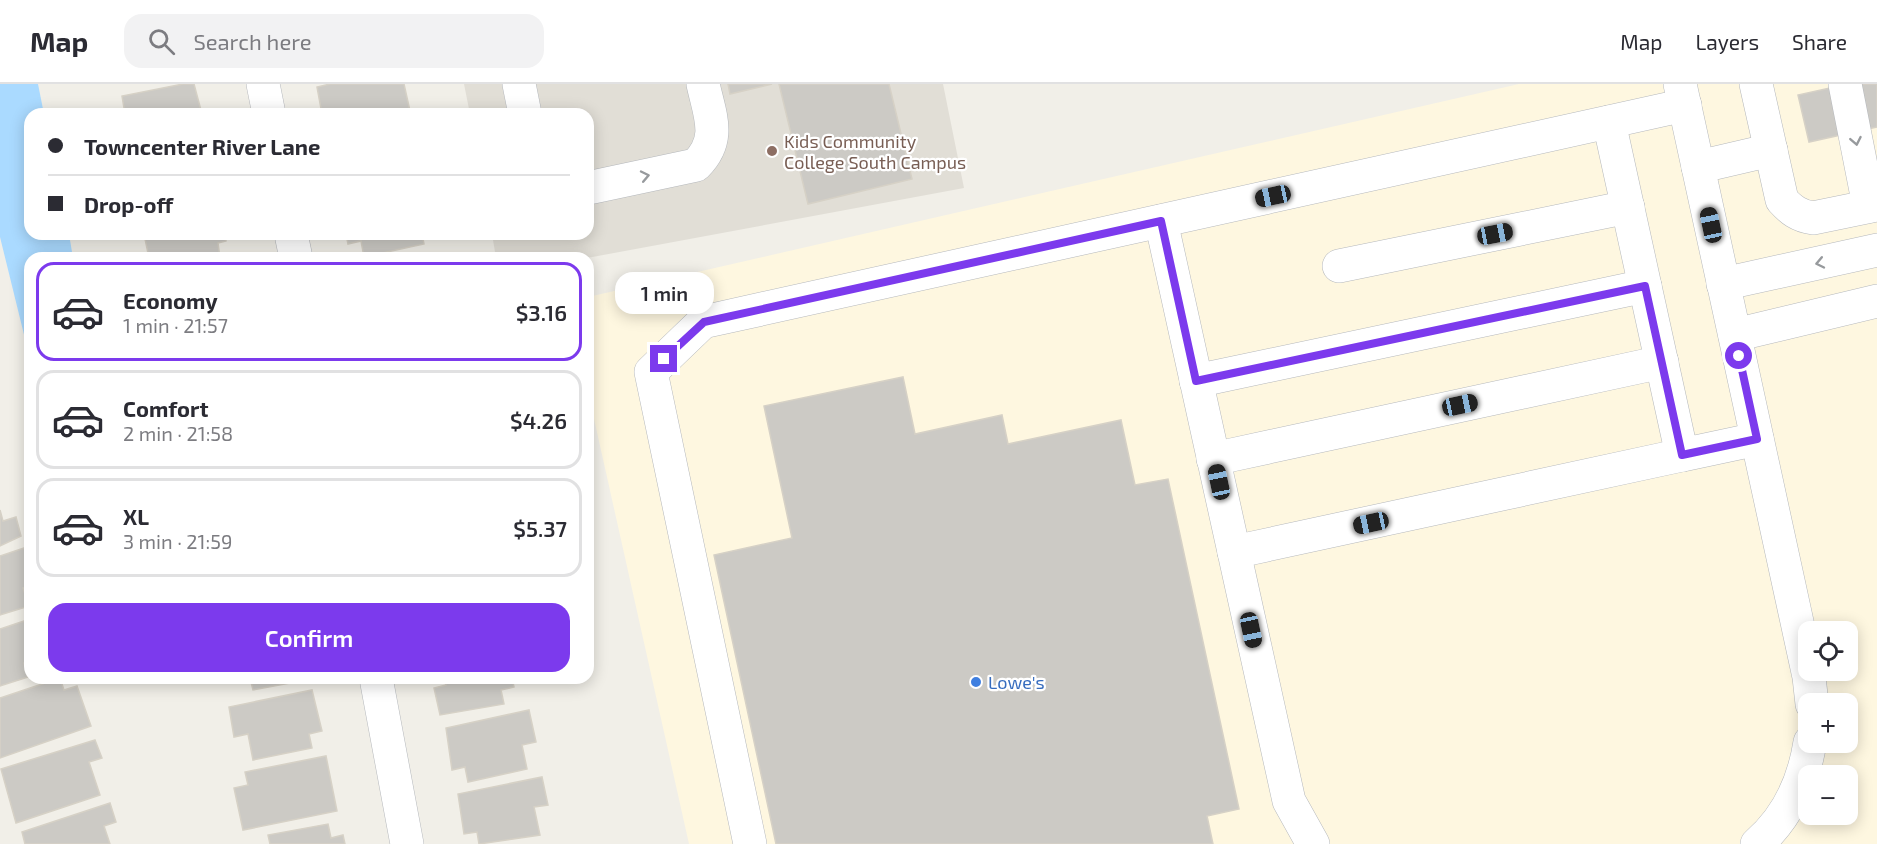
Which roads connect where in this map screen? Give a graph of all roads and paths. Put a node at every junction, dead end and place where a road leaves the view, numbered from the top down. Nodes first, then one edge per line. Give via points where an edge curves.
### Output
1 (263, 84) edge
2 (519, 84) edge
3 (703, 84) edge
4 (1756, 84) edge
5 (1845, 84) edge
6 (1683, 95) edge
7 (268, 108) edge
8 (524, 108) edge
9 (1610, 122) junction
10 (1771, 150) junction
11 (1698, 167) junction
12 (594, 187) edge
13 (1873, 206) edge
14 (1628, 207) junction
15 (1161, 221) junction
16 (1877, 250) edge
17 (1340, 266) dead end
18 (1724, 284) junction
19 (1645, 286) junction
20 (1877, 301) edge
21 (1735, 336) junction
22 (1662, 362) junction
23 (1196, 381) junction
24 (1757, 439) junction
25 (1682, 455) junction
26 (1214, 459) junction
27 (1234, 552) junction
28 (377, 684) edge
29 (1811, 693) edge
30 (1808, 753) edge
31 (407, 844) edge
32 (750, 844) edge
33 (1312, 844) edge
34 (1757, 844) edge

1 - 7 street
2 - 8 street
12 -> 3 street via 696,165 706,154 713,133
4 - 10 street
5 -> 13 street
6 - 9 street
6 - 11 street
9 - 14 street
9 - 15 street
10 - 11 street
10 - 13 street via 1782,200 1791,210 1813,218
11 - 18 street
14 - 17 street
14 - 19 street
15 - 23 street
15 - 32 street via 704,322 651,372
16 -> 18 street
18 - 21 street
19 - 22 street
19 - 23 street
20 - 21 street
21 - 24 street
22 - 25 street
22 - 26 street
23 - 26 street
24 - 25 street
24 - 29 street
25 - 27 street
26 - 27 street
27 - 33 street via 1289,801
28 - 31 street
30 - 34 street via 1804,774 1783,814

